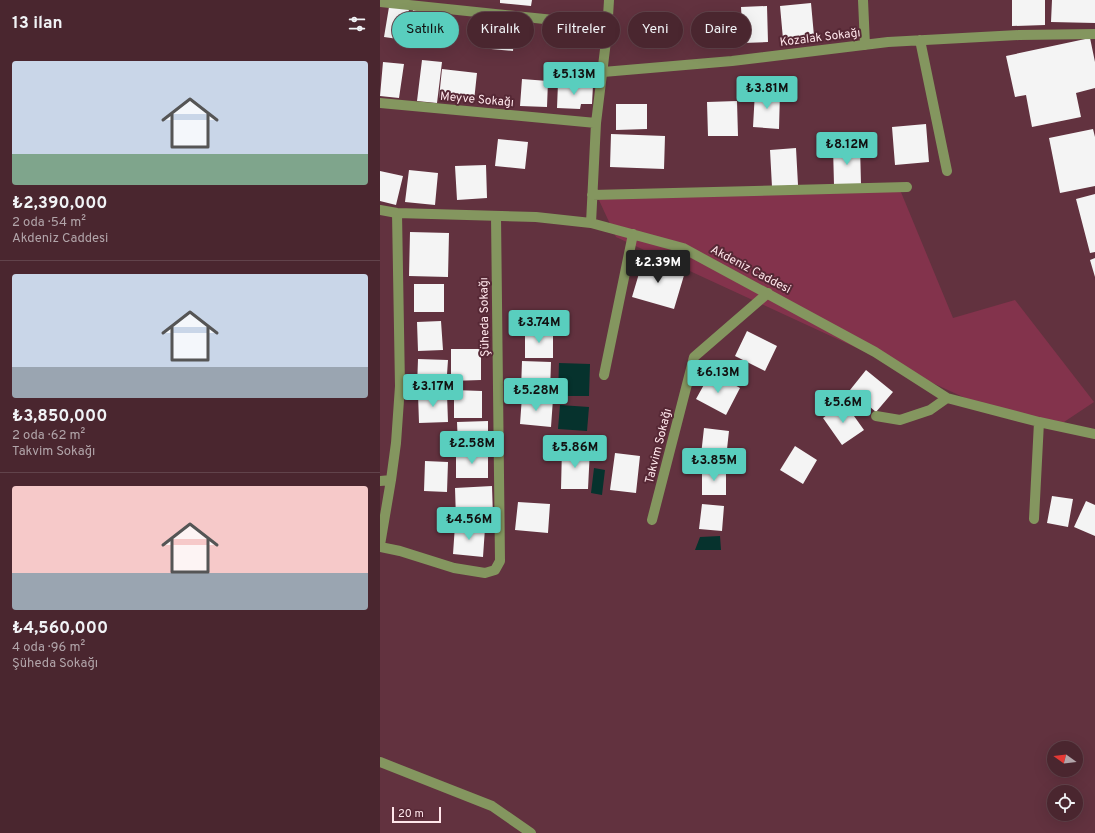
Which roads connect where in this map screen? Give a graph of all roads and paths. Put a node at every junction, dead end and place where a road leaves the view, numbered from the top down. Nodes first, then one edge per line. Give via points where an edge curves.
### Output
1 (609, 0) edge
2 (863, 0) edge
3 (380, 2) edge
4 (447, 4) edge
5 (609, 12) edge
6 (542, 18) edge
7 (1095, 34) edge
8 (920, 40) junction
9 (865, 45) junction
10 (606, 48) edge
11 (603, 72) junction
12 (380, 103) edge
13 (596, 123) junction
14 (948, 171) dead end
15 (907, 187) dead end
16 (592, 195) junction
17 (380, 210) edge
18 (397, 213) junction
19 (496, 216) junction
20 (592, 222) junction
21 (633, 234) junction
22 (768, 293) junction
23 (604, 375) dead end
24 (947, 398) junction
25 (876, 416) dead end
26 (1039, 422) junction
27 (1095, 434) edge
28 (391, 480) junction
29 (380, 481) edge
30 (1034, 519) dead end
31 (652, 520) dead end
32 (380, 546) edge
33 (380, 762) edge
34 (531, 833) edge

1 - 5 street
2 - 9 street
3 - 4 street
4 - 6 street
7 - 8 street, Kozalak Sokağı
8 - 9 street, Kozalak Sokağı
8 - 14 street
9 - 11 street, Kozalak Sokağı via 732,61
10 - 11 street
11 - 13 street
12 - 13 street, Meyve Sokağı
13 - 16 street
15 - 16 street
16 - 20 street
17 - 18 street, Akdeniz Caddesi
18 - 19 street, Akdeniz Caddesi
18 - 28 street via 400,386
19 - 20 street, Akdeniz Caddesi
19 - 32 street, Şüheda Sokağı via 500,561 494,570 485,573 454,568
20 - 21 street, Akdeniz Caddesi
21 - 22 street, Akdeniz Caddesi via 683,248
21 - 23 street
22 - 24 street, Akdeniz Caddesi via 875,352
22 - 31 street, Takvim Sokağı via 694,357
24 - 25 street via 930,410 900,420
24 - 26 street, Akdeniz Caddesi
26 - 27 street, Akdeniz Caddesi
26 - 30 street
28 - 29 street
28 - 32 street
33 - 34 street via 492,806

